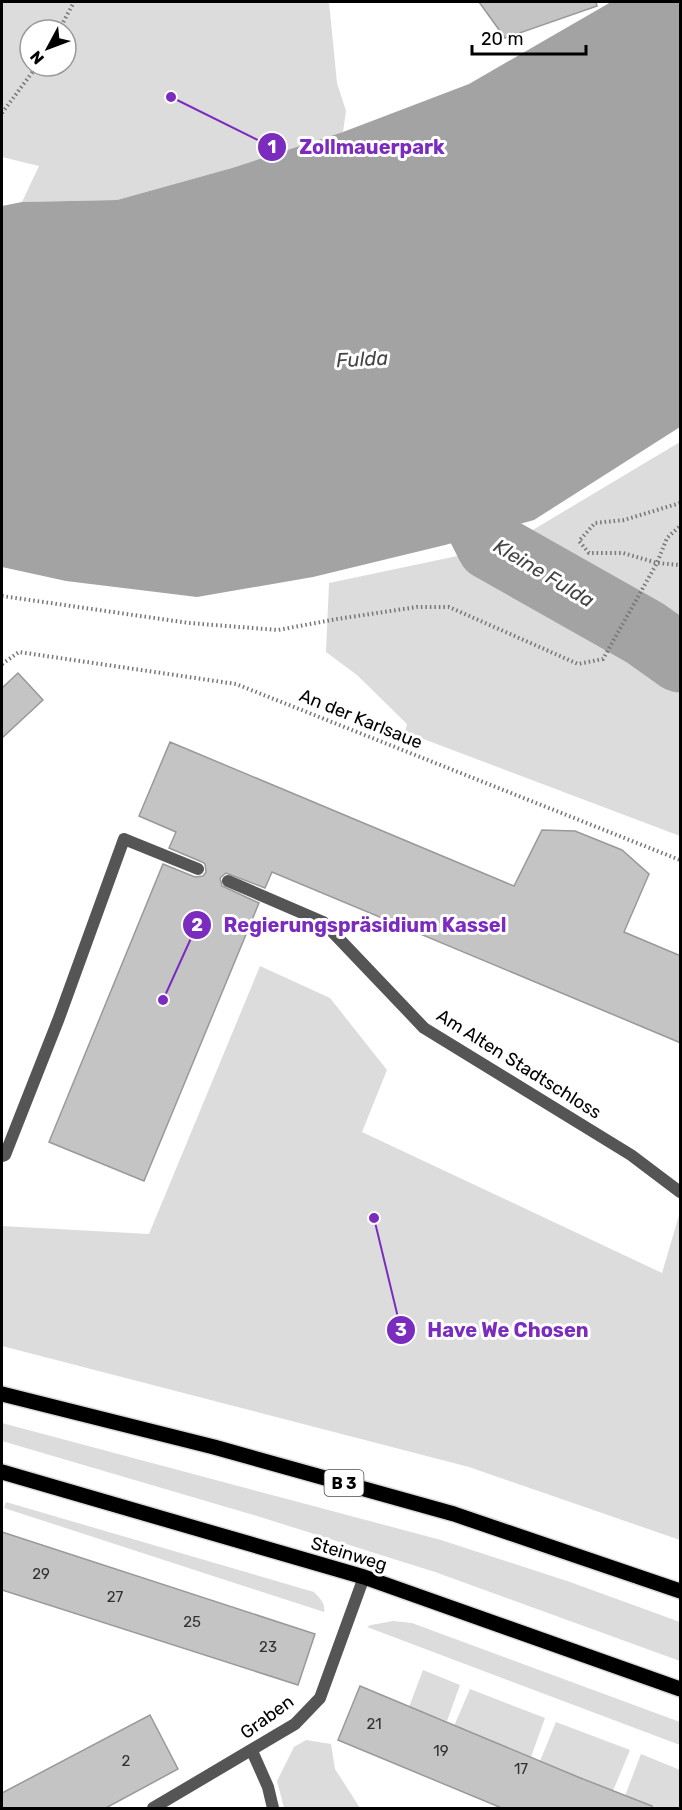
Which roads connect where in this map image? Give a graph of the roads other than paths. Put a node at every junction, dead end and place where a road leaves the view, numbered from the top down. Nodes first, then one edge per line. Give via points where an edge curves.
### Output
1 (198, 869) dead end
2 (228, 881) dead end
3 (2, 1156) edge
4 (681, 1192) edge
5 (2, 1394) edge
6 (2, 1472) edge
7 (364, 1577) junction
8 (681, 1591) edge
9 (681, 1689) edge
10 (252, 1751) junction
11 (153, 1809) edge
12 (273, 1809) edge

1 - 3 street via 124,839 59,1018
2 - 4 street, Am Alten Stadtschloss via 323,922 424,1028 631,1155
5 - 8 main road, B 3 via 214,1447 454,1514
6 - 7 main road, Steinweg
7 - 9 main road, Steinweg
7 - 10 street, Graben via 320,1698 295,1724
10 - 11 street, Graben
10 - 12 street

